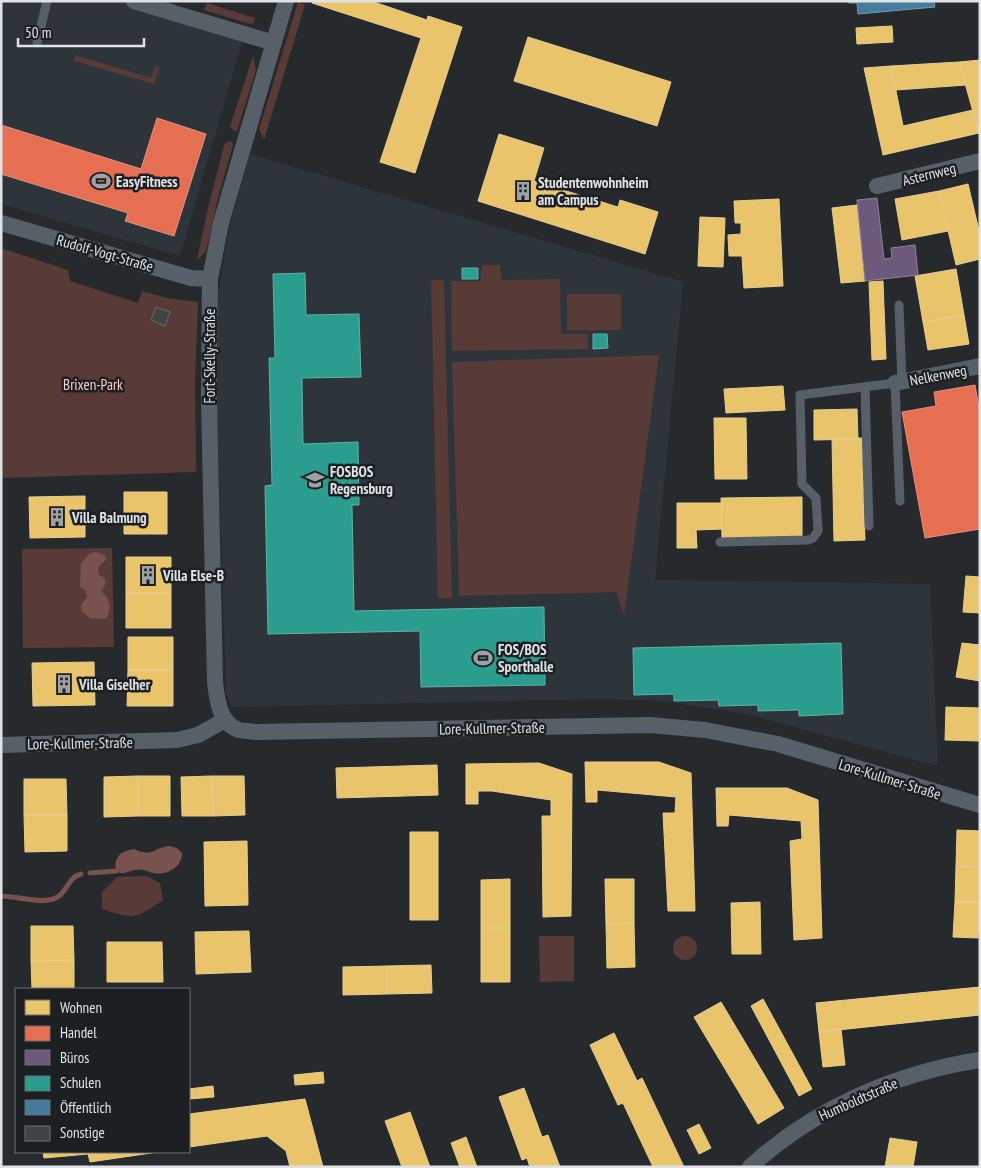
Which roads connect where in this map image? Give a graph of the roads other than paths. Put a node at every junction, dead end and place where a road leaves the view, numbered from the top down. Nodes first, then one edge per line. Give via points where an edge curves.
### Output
1 (47, 1) edge
2 (134, 1) edge
3 (286, 1) edge
4 (37, 43) dead end
5 (274, 43) junction
6 (980, 161) edge
7 (877, 186) dead end
8 (1, 223) edge
9 (210, 279) junction
10 (899, 305) dead end
11 (980, 366) edge
12 (899, 383) junction
13 (865, 388) junction
14 (900, 501) dead end
15 (869, 526) dead end
16 (720, 542) dead end
17 (225, 720) junction
18 (1, 745) edge
19 (980, 806) edge
20 (980, 1060) edge
21 (750, 1167) edge

1 - 4 lane
2 - 5 street
3 - 5 street, Fort-Skelly-Straße
5 - 9 street, Fort-Skelly-Straße via 221,223
6 - 7 street, Asternweg
8 - 9 street, Rudolf-Vogt-Straße via 191,278
9 - 17 street, Fort-Skelly-Straße via 208,391 215,682 218,704
10 - 12 lane
11 - 12 street, Nelkenweg
12 - 13 lane
12 - 14 lane
13 - 15 lane
13 - 16 lane via 800,395 802,484 816,498 816,535 808,540
17 - 18 street, Lore-Kullmer-Straße via 198,735 177,740
17 - 19 street, Lore-Kullmer-Straße via 238,730 255,732 650,725 705,730 778,744
20 - 21 street, Humboldtstraße via 927,1071 858,1097 808,1121

